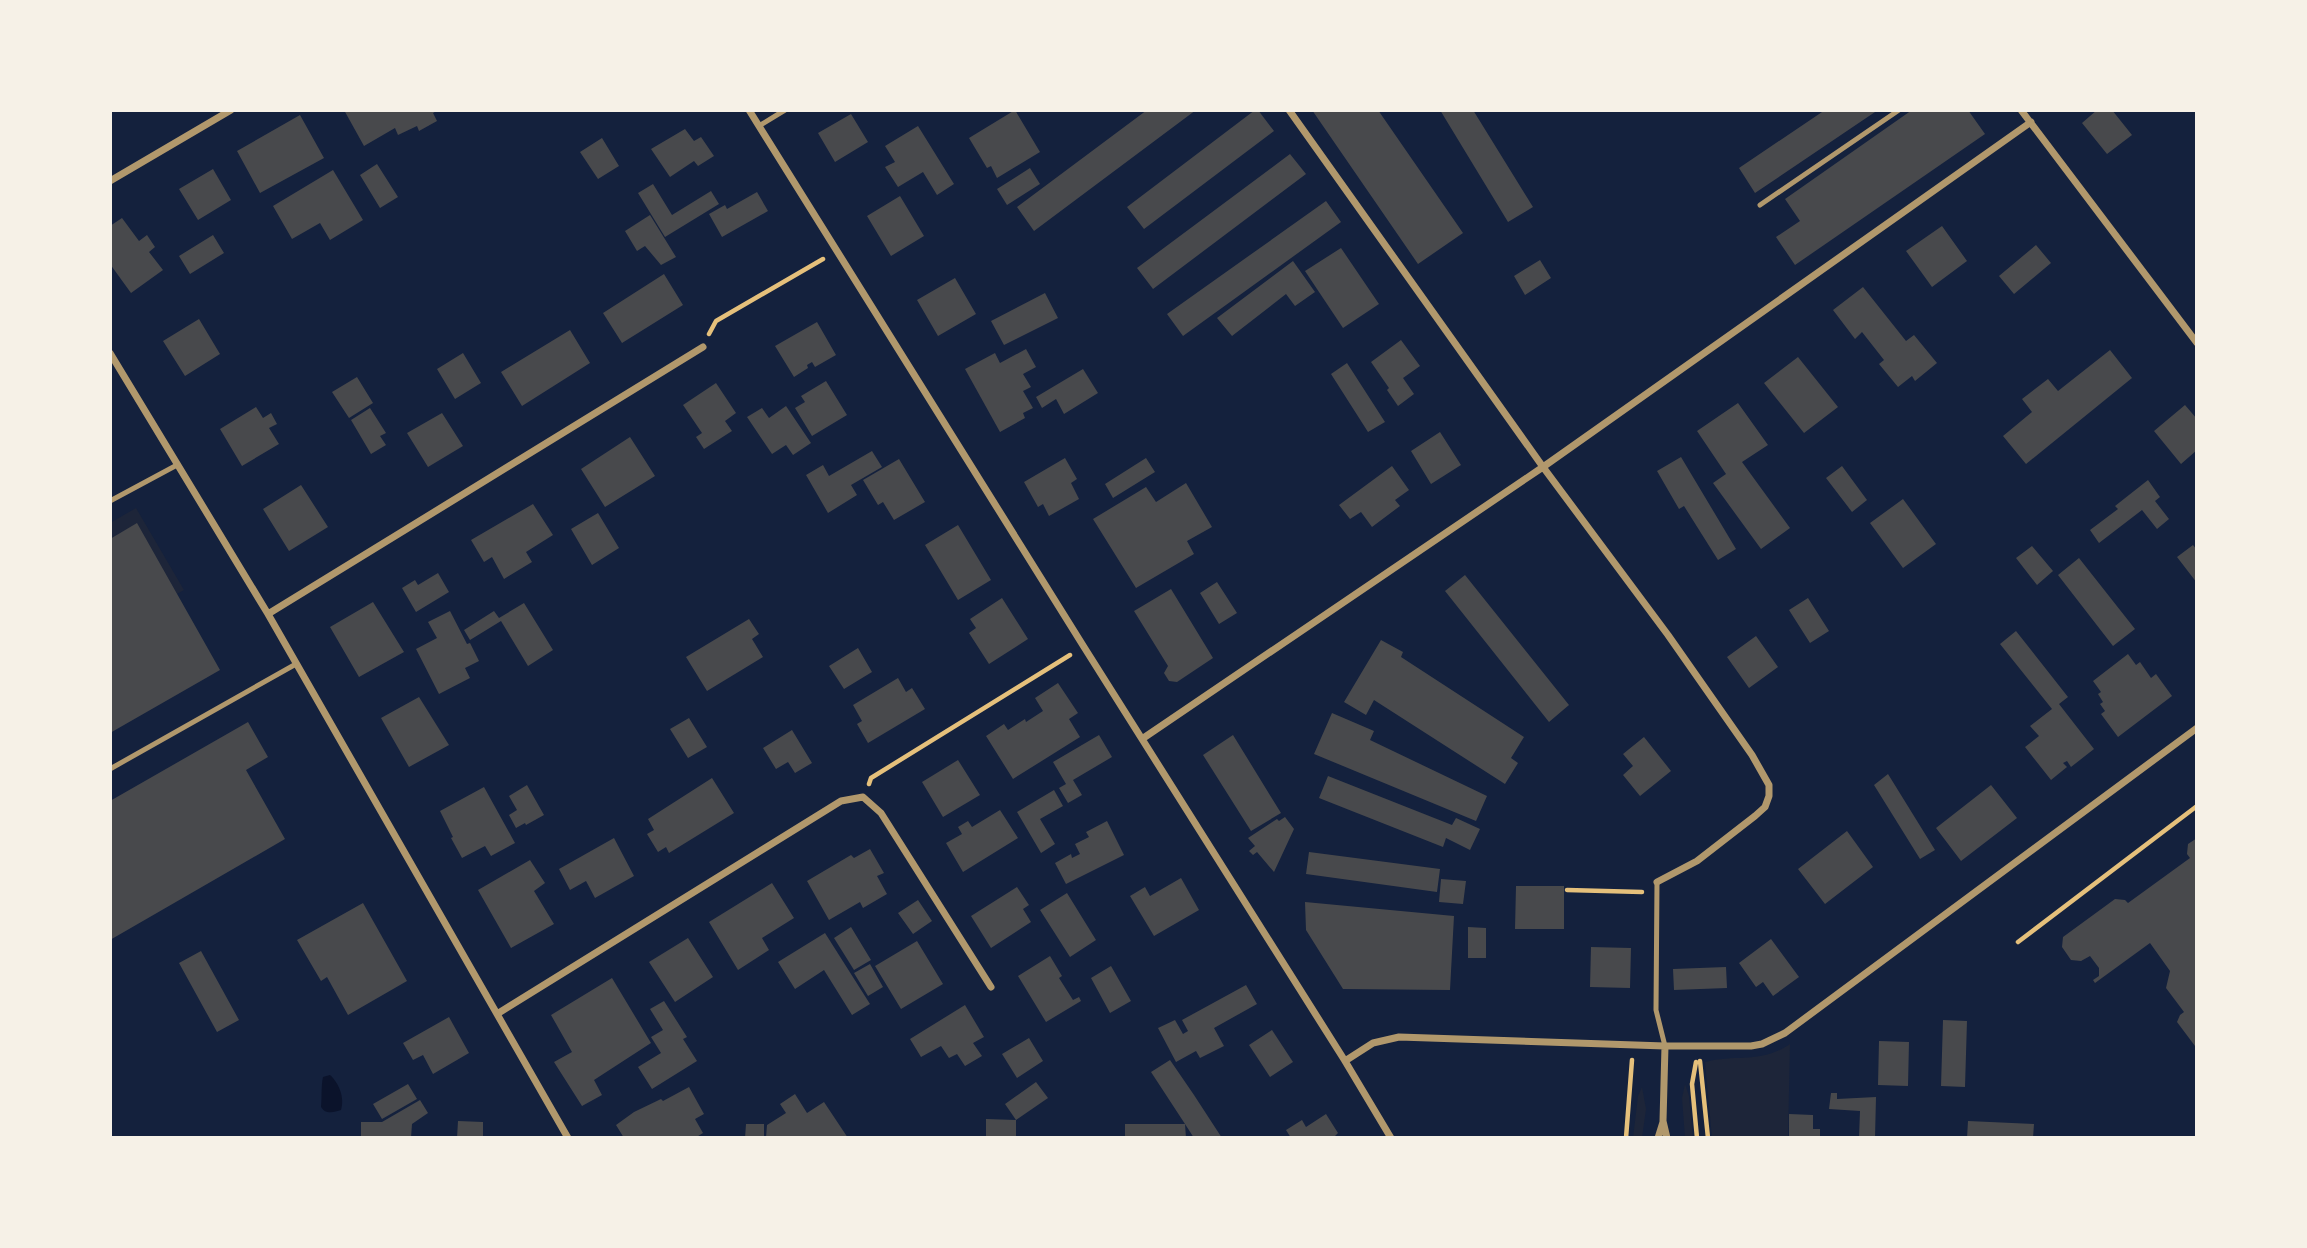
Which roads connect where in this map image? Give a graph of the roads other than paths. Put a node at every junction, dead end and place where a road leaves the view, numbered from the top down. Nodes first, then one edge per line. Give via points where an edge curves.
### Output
1 (231, 110) edge
2 (750, 110) edge
3 (785, 110) edge
4 (1289, 110) edge
5 (1899, 110) edge
6 (2021, 110) edge
7 (2031, 122) junction
8 (760, 126) junction
9 (110, 181) edge
10 (1760, 205) dead end
11 (2197, 343) edge
12 (703, 347) road end
13 (110, 353) edge
14 (118, 367) junction
15 (110, 372) edge
16 (177, 465) junction
17 (1543, 467) junction
18 (110, 502) edge
19 (268, 614) junction
20 (296, 664) junction
21 (2197, 728) edge
22 (1142, 739) junction
23 (110, 769) edge
24 (1657, 882) joint
25 (991, 987) dead end
26 (497, 1014) junction
27 (1665, 1046) junction
28 (1345, 1061) junction
29 (1663, 1121) junction
30 (568, 1138) edge
31 (1391, 1138) edge
32 (1658, 1138) edge
33 (1667, 1138) edge

1 - 9 street
2 - 8 street
3 - 8 lane
4 - 17 street
5 - 10 lane
6 - 7 street
7 - 11 street
7 - 17 street
8 - 22 street
12 - 19 street
13 - 14 street
14 - 15 street
14 - 16 street
16 - 18 lane
16 - 19 street
17 - 22 street
17 - 24 street via 1668,635 1769,785 1765,807 1697,861
19 - 20 street
20 - 23 lane
20 - 26 street
21 - 27 street via 1785,1033 1751,1046
22 - 28 street
24 - 27 lane via 1656,1010
25 - 26 street via 881,813 863,797 841,801
26 - 30 street
27 - 28 street via 1399,1037 1373,1044
27 - 29 street
28 - 31 street
29 - 32 street
29 - 33 street

